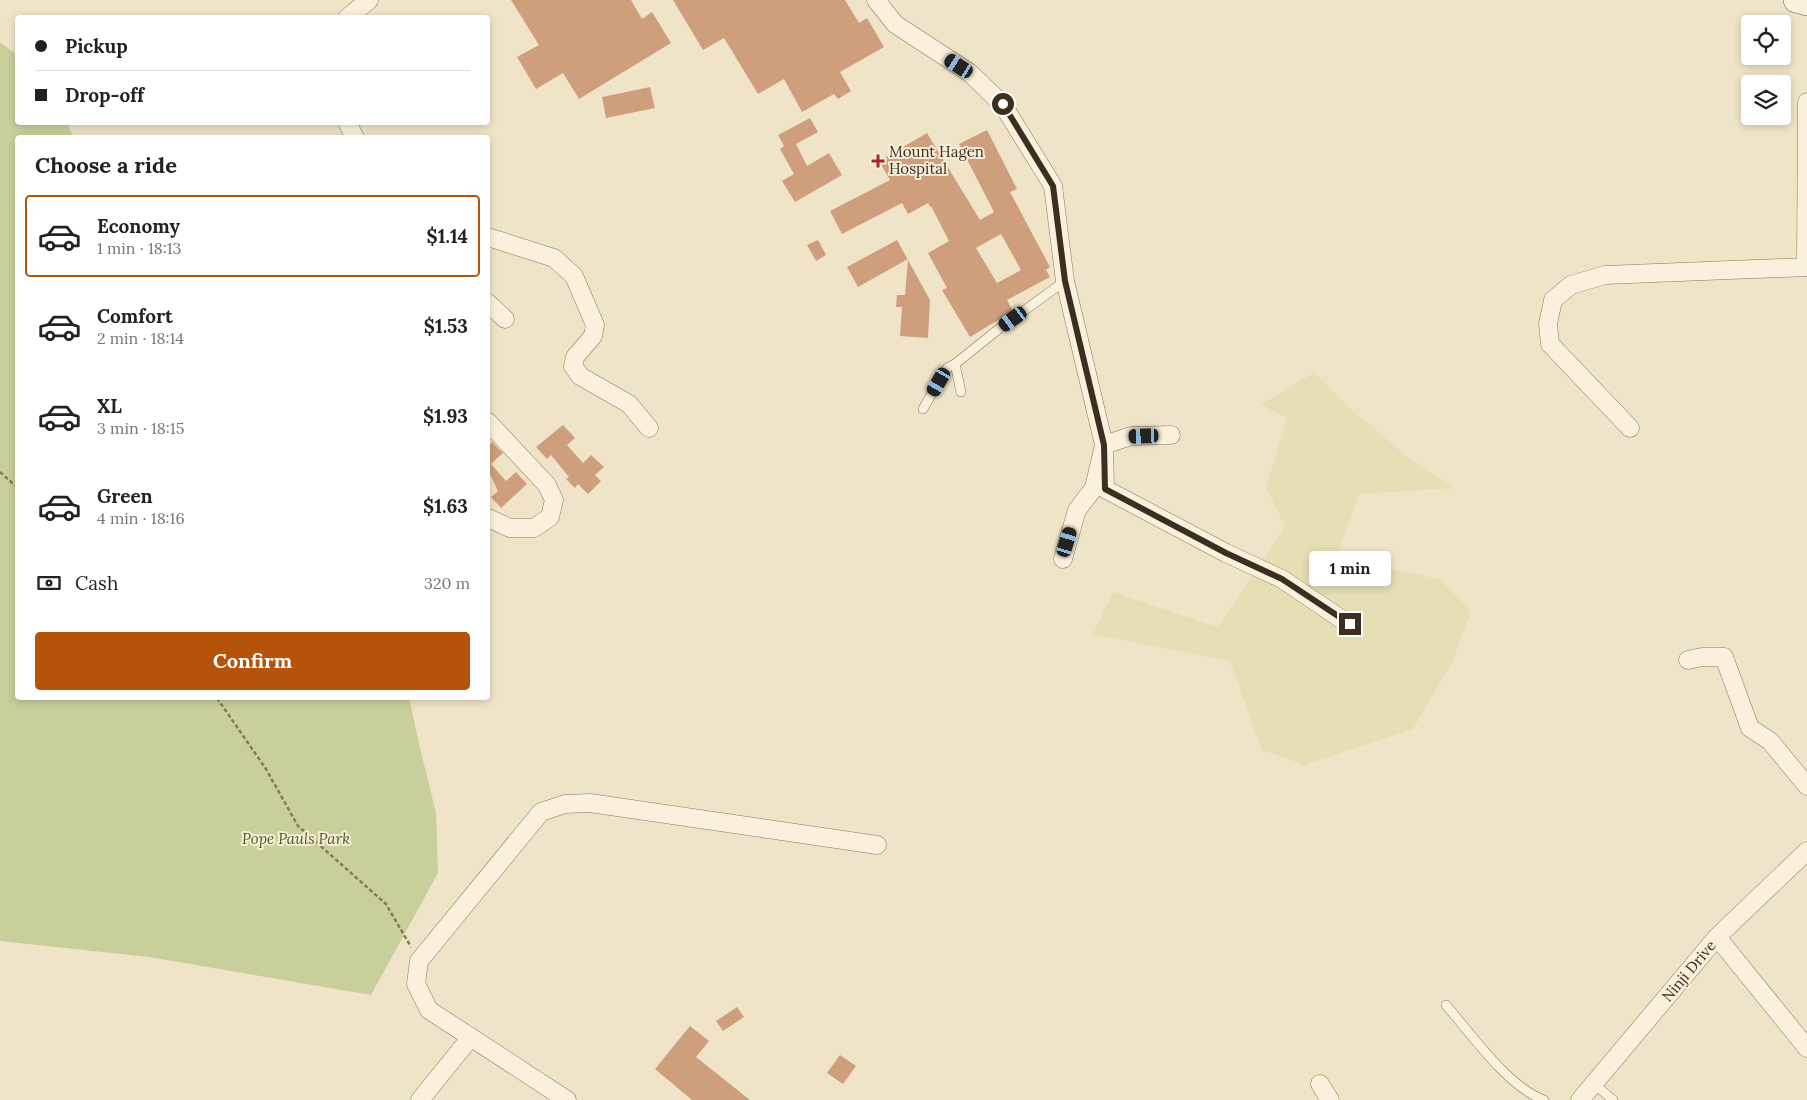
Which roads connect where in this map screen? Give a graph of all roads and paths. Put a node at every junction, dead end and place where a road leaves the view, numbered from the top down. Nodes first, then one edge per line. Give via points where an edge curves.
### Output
1 (369, 0) edge
2 (876, 0) edge
3 (1796, 0) edge
4 (1807, 3) edge
5 (351, 15) edge
6 (1807, 102) edge
7 (490, 238) edge
8 (1807, 267) edge
9 (1065, 281) junction
10 (490, 305) edge
11 (505, 319) dead end
12 (955, 364) junction
13 (961, 392) dead end
14 (923, 410) dead end
15 (490, 424) edge
16 (649, 428) dead end
17 (1630, 428) dead end
18 (1171, 434) dead end
19 (1104, 445) junction
20 (0, 472) edge
21 (15, 485) edge
22 (490, 519) edge
23 (1063, 558) dead end
24 (1350, 624) dead end
25 (1688, 660) dead end
26 (218, 700) edge
27 (1807, 786) edge
28 (877, 845) dead end
29 (1807, 851) edge
30 (1717, 937) junction
31 (419, 962) junction
32 (1446, 1004) dead end
33 (471, 1037) junction
34 (1807, 1048) edge
35 (1320, 1084) dead end
36 (1594, 1084) junction
37 (420, 1100) edge
38 (568, 1100) edge
39 (1330, 1100) edge
40 (1544, 1100) edge
41 (1580, 1100) edge
42 (1614, 1100) edge

1 - 5 street
2 - 9 street via 895,24 970,73 1003,104 1053,186
3 - 4 street
6 - 8 street
7 - 16 street via 554,258 574,276 595,325 593,336 575,358 573,366 580,376 629,404
8 - 17 street via 1605,275 1571,285 1553,300 1548,324 1550,344
9 - 12 lane
9 - 19 street
10 - 11 street
12 - 13 lane
12 - 14 lane via 947,368
15 - 22 street via 547,485 554,500 550,517 534,528 510,528
18 - 19 street via 1131,436
19 - 23 street via 1094,488 1077,510
19 - 24 street via 1105,489 1282,579
20 - 21 path
25 - 27 street via 1724,658 1750,728 1770,741
26 - 31 path via 266,769 298,826 386,904
28 - 31 street via 590,803 565,804 541,812
29 - 30 street, Ninji Drive
30 - 34 street
30 - 36 street, Ninji Drive
31 - 33 street via 416,984 429,1010
32 - 40 lane via 1499,1068 1534,1096
33 - 37 street
33 - 38 street
35 - 39 street
36 - 41 street, Ninji Drive
36 - 42 lane

